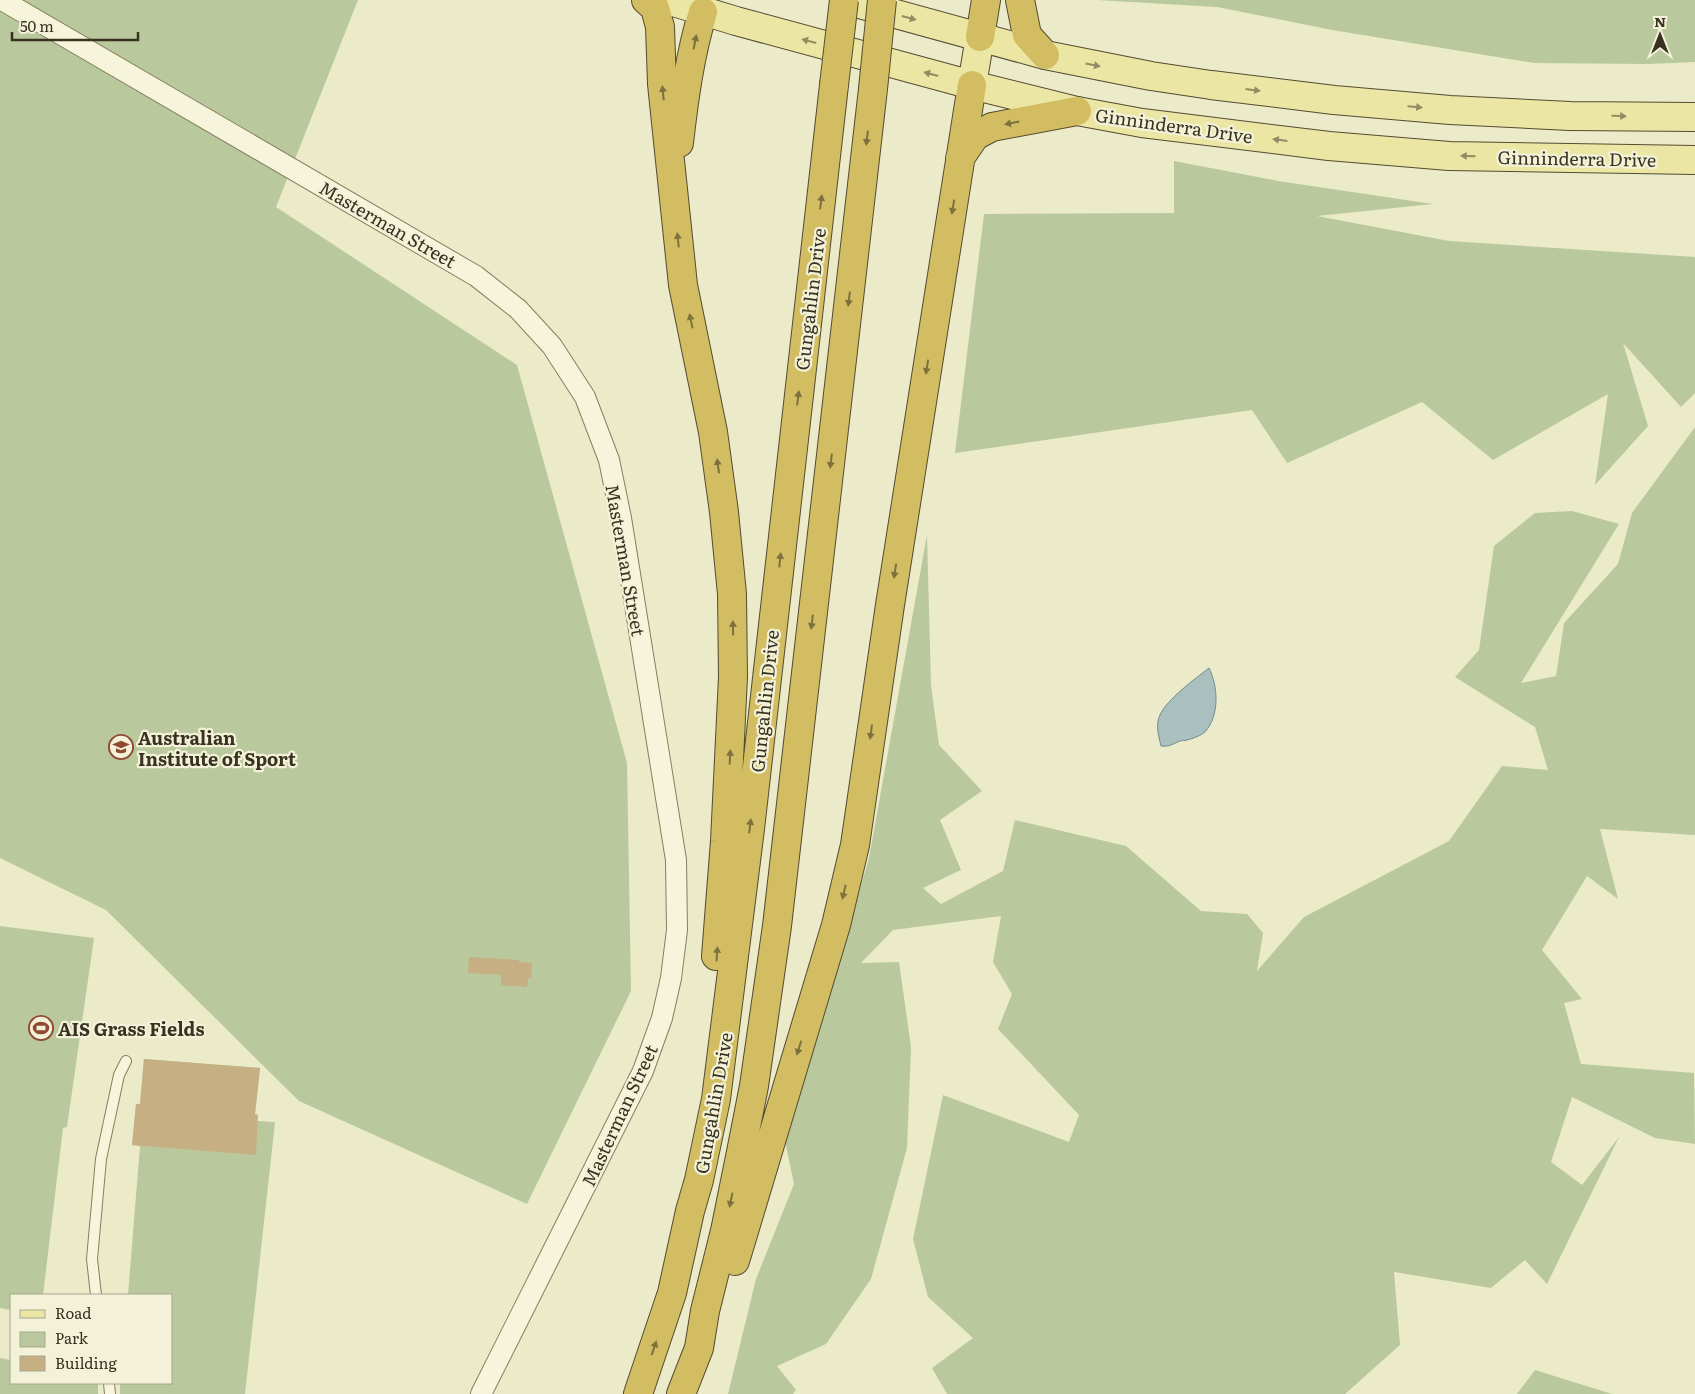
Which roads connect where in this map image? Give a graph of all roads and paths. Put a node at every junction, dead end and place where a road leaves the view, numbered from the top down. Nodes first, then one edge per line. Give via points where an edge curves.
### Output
1 (2, 0) edge
2 (646, 0) edge
3 (667, 0) edge
4 (844, 0) edge
5 (882, 0) edge
6 (986, 0) edge
7 (1020, 0) edge
8 (705, 6) edge
9 (980, 37) junction
10 (1045, 55) junction
11 (972, 85) junction
12 (1077, 110) junction
13 (1695, 116) edge
14 (960, 158) junction
15 (1695, 160) edge
16 (674, 194) junction
17 (126, 1061) dead end
18 (690, 1212) junction
19 (96, 1294) edge
20 (700, 1348) junction
21 (481, 1394) edge
22 (638, 1394) edge
23 (681, 1394) edge

1 - 21 street, Masterman Street via 476,276 518,309 552,346 585,397 609,460 676,860 677,930 671,978 662,1018 643,1071
16 -> 2 highway via 662,84 660,27 655,8
3 - 8 main road, Ginninderra Drive
4 -> 9 main road
18 -> 4 highway, Gungahlin Drive, bridge via 700,1180 716,1099 729,1004
5 -> 20 highway, Gungahlin Drive, bridge via 768,995 754,1086 725,1231 705,1311
6 - 9 highway
7 - 10 highway via 1027,36
11 -> 8 main road, Ginninderra Drive
16 -> 8 highway via 684,96
9 - 10 main road
9 - 11 main road
10 -> 13 main road via 1151,76 1334,100 1570,116
11 - 12 main road, Ginninderra Drive
11 - 14 highway
12 -> 14 highway via 992,127 975,136
15 -> 12 main road, Ginninderra Drive via 1449,156 1142,124
14 -> 20 highway via 855,845 836,925 742,1238 718,1315
18 -> 16 highway via 696,1134 713,1004 734,677 732,594 724,512 713,432 683,285
17 - 19 lane via 119,1075 101,1159 92,1259
22 -> 18 highway, Gungahlin Drive via 672,1293
20 - 23 highway, Gungahlin Drive

